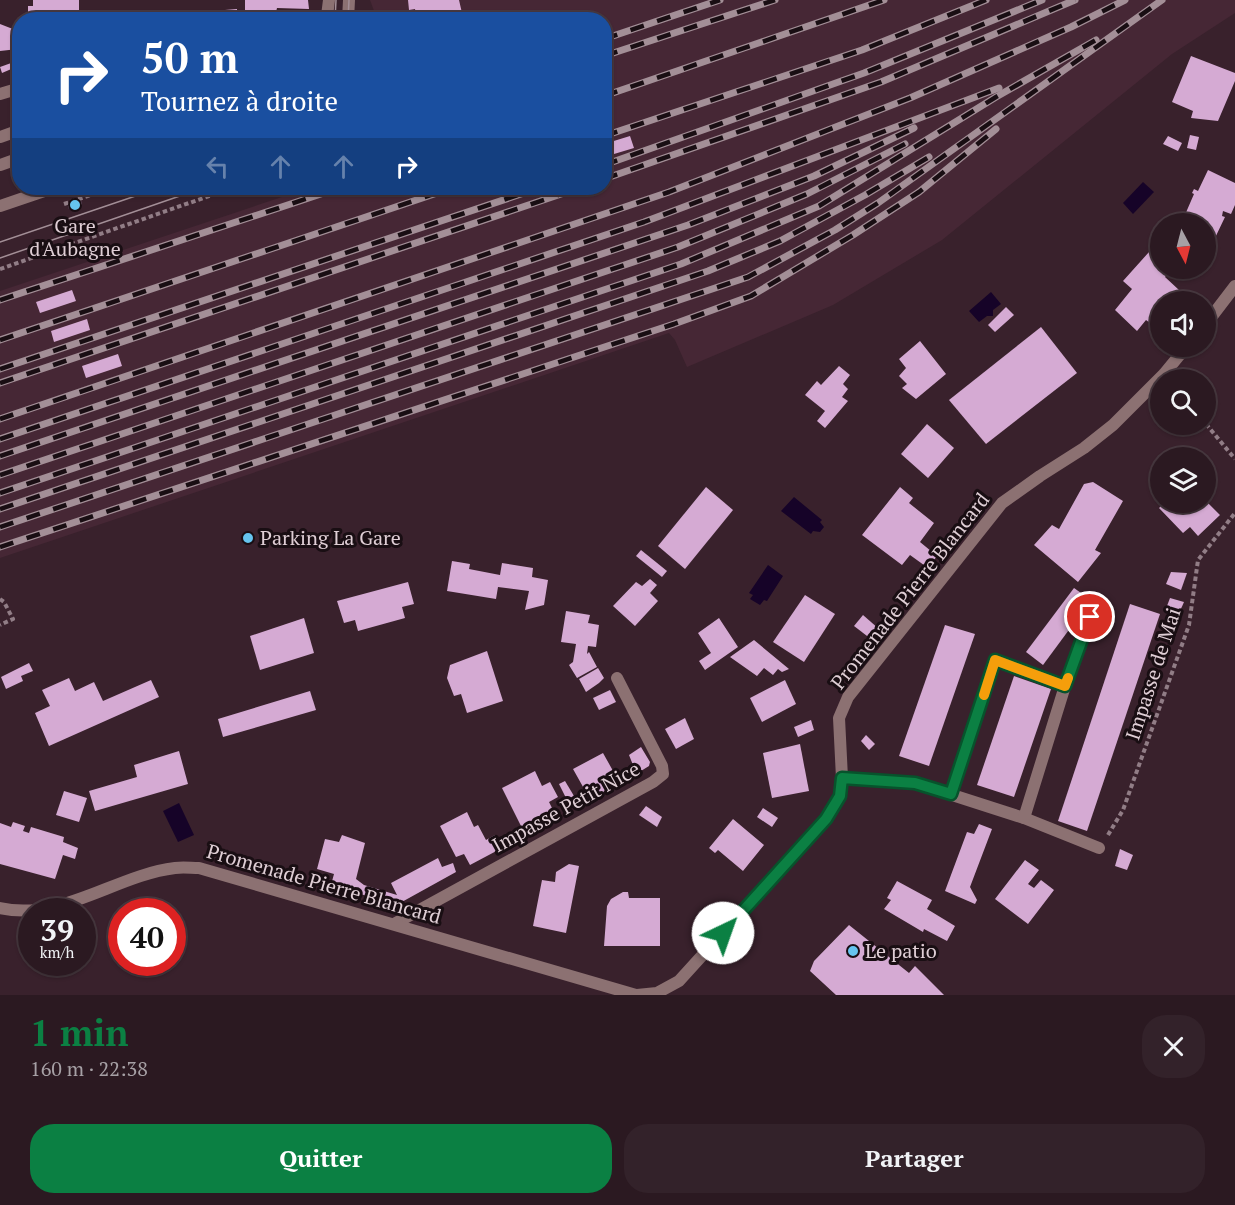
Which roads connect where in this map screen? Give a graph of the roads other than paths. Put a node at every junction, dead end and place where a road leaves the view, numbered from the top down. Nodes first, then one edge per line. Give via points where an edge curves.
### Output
1 (32, 195) edge
2 (0, 206) edge
3 (1234, 292) edge
4 (1216, 313) edge
5 (1178, 357) edge
6 (1090, 617) dead end
7 (617, 678) dead end
8 (1065, 686) junction
9 (842, 778) junction
10 (951, 794) junction
11 (1023, 819) junction
12 (1099, 848) road end
13 (0, 908) edge
14 (394, 924) junction
15 (636, 995) edge

1 - 2 street
3 - 4 street
5 - 9 street, Promenade Pierre Blancard via 1113,425 1002,503 848,697 839,718
6 - 8 street
7 - 14 street, Impasse Petit Nice via 663,774
8 - 10 street via 995,660
8 - 11 street
9 - 10 street via 915,783
9 - 15 street, Promenade Pierre Blancard via 840,796 826,819 699,960 679,981 657,993
10 - 11 street
11 - 12 street
13 - 14 street, Promenade Pierre Blancard via 43,910 147,874 198,868
14 - 15 street, Promenade Pierre Blancard

